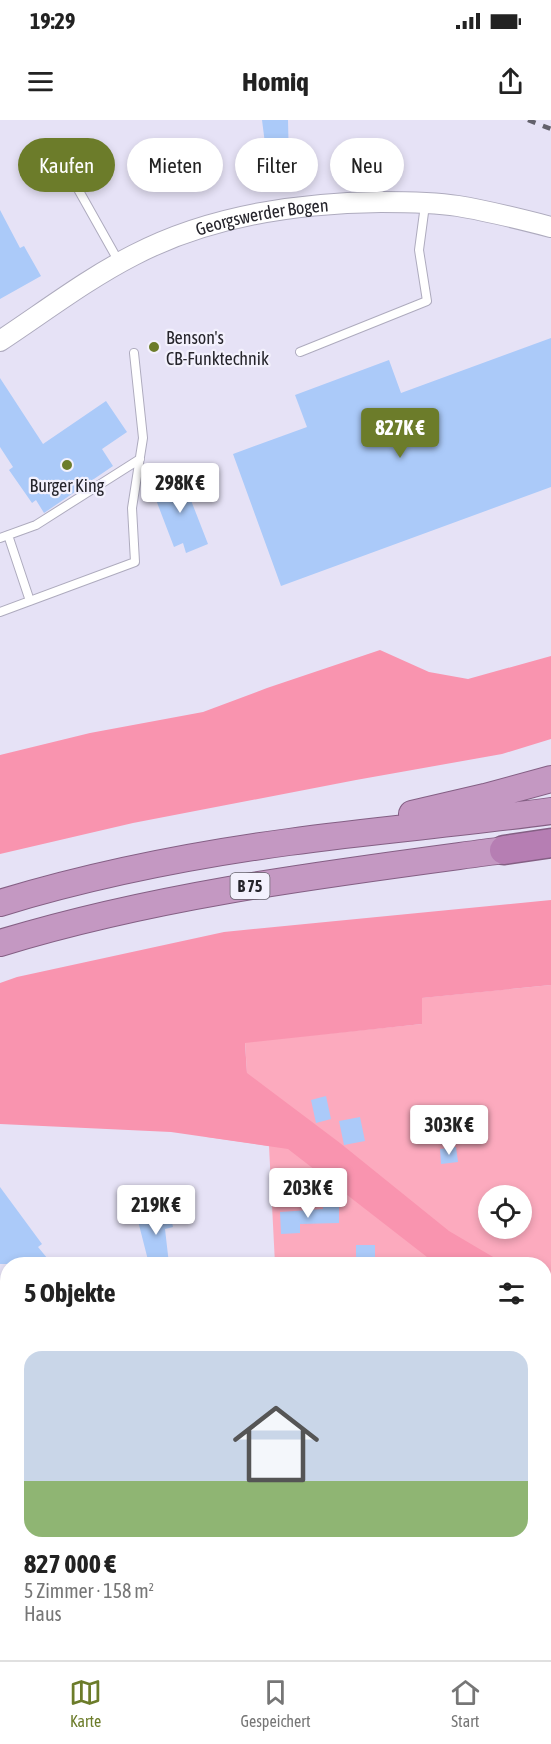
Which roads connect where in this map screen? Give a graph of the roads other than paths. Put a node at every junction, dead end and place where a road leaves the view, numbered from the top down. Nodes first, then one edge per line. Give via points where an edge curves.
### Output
1 (80, 192) edge
2 (425, 203) junction
3 (551, 227) edge
4 (119, 263) junction
5 (0, 342) edge
6 (300, 352) dead end
7 (134, 353) dead end
8 (140, 459) junction
9 (4, 537) edge
10 (30, 601) junction
11 (0, 612) edge
12 (551, 779) edge
13 (551, 811) edge
14 (289, 842) junction
15 (551, 843) edge
16 (551, 849) edge
17 (504, 850) junction
18 (0, 903) edge
19 (0, 943) edge

1 - 4 lane
2 - 3 street, Georgswerder Bogen via 458,206
2 - 4 street, Georgswerder Bogen via 355,203 243,216 166,241
2 - 6 lane via 419,250 427,301
4 - 5 street, Georgswerder Bogen
7 - 8 lane via 143,438
8 - 9 lane via 36,525
8 - 10 lane via 132,508 135,562
9 - 10 lane
10 - 11 lane
12 - 14 highway, B 75
13 - 14 highway, B 75
14 - 18 highway, B 75 via 86,880
15 - 17 highway
16 - 17 highway
17 - 19 highway, B 75 via 174,899

